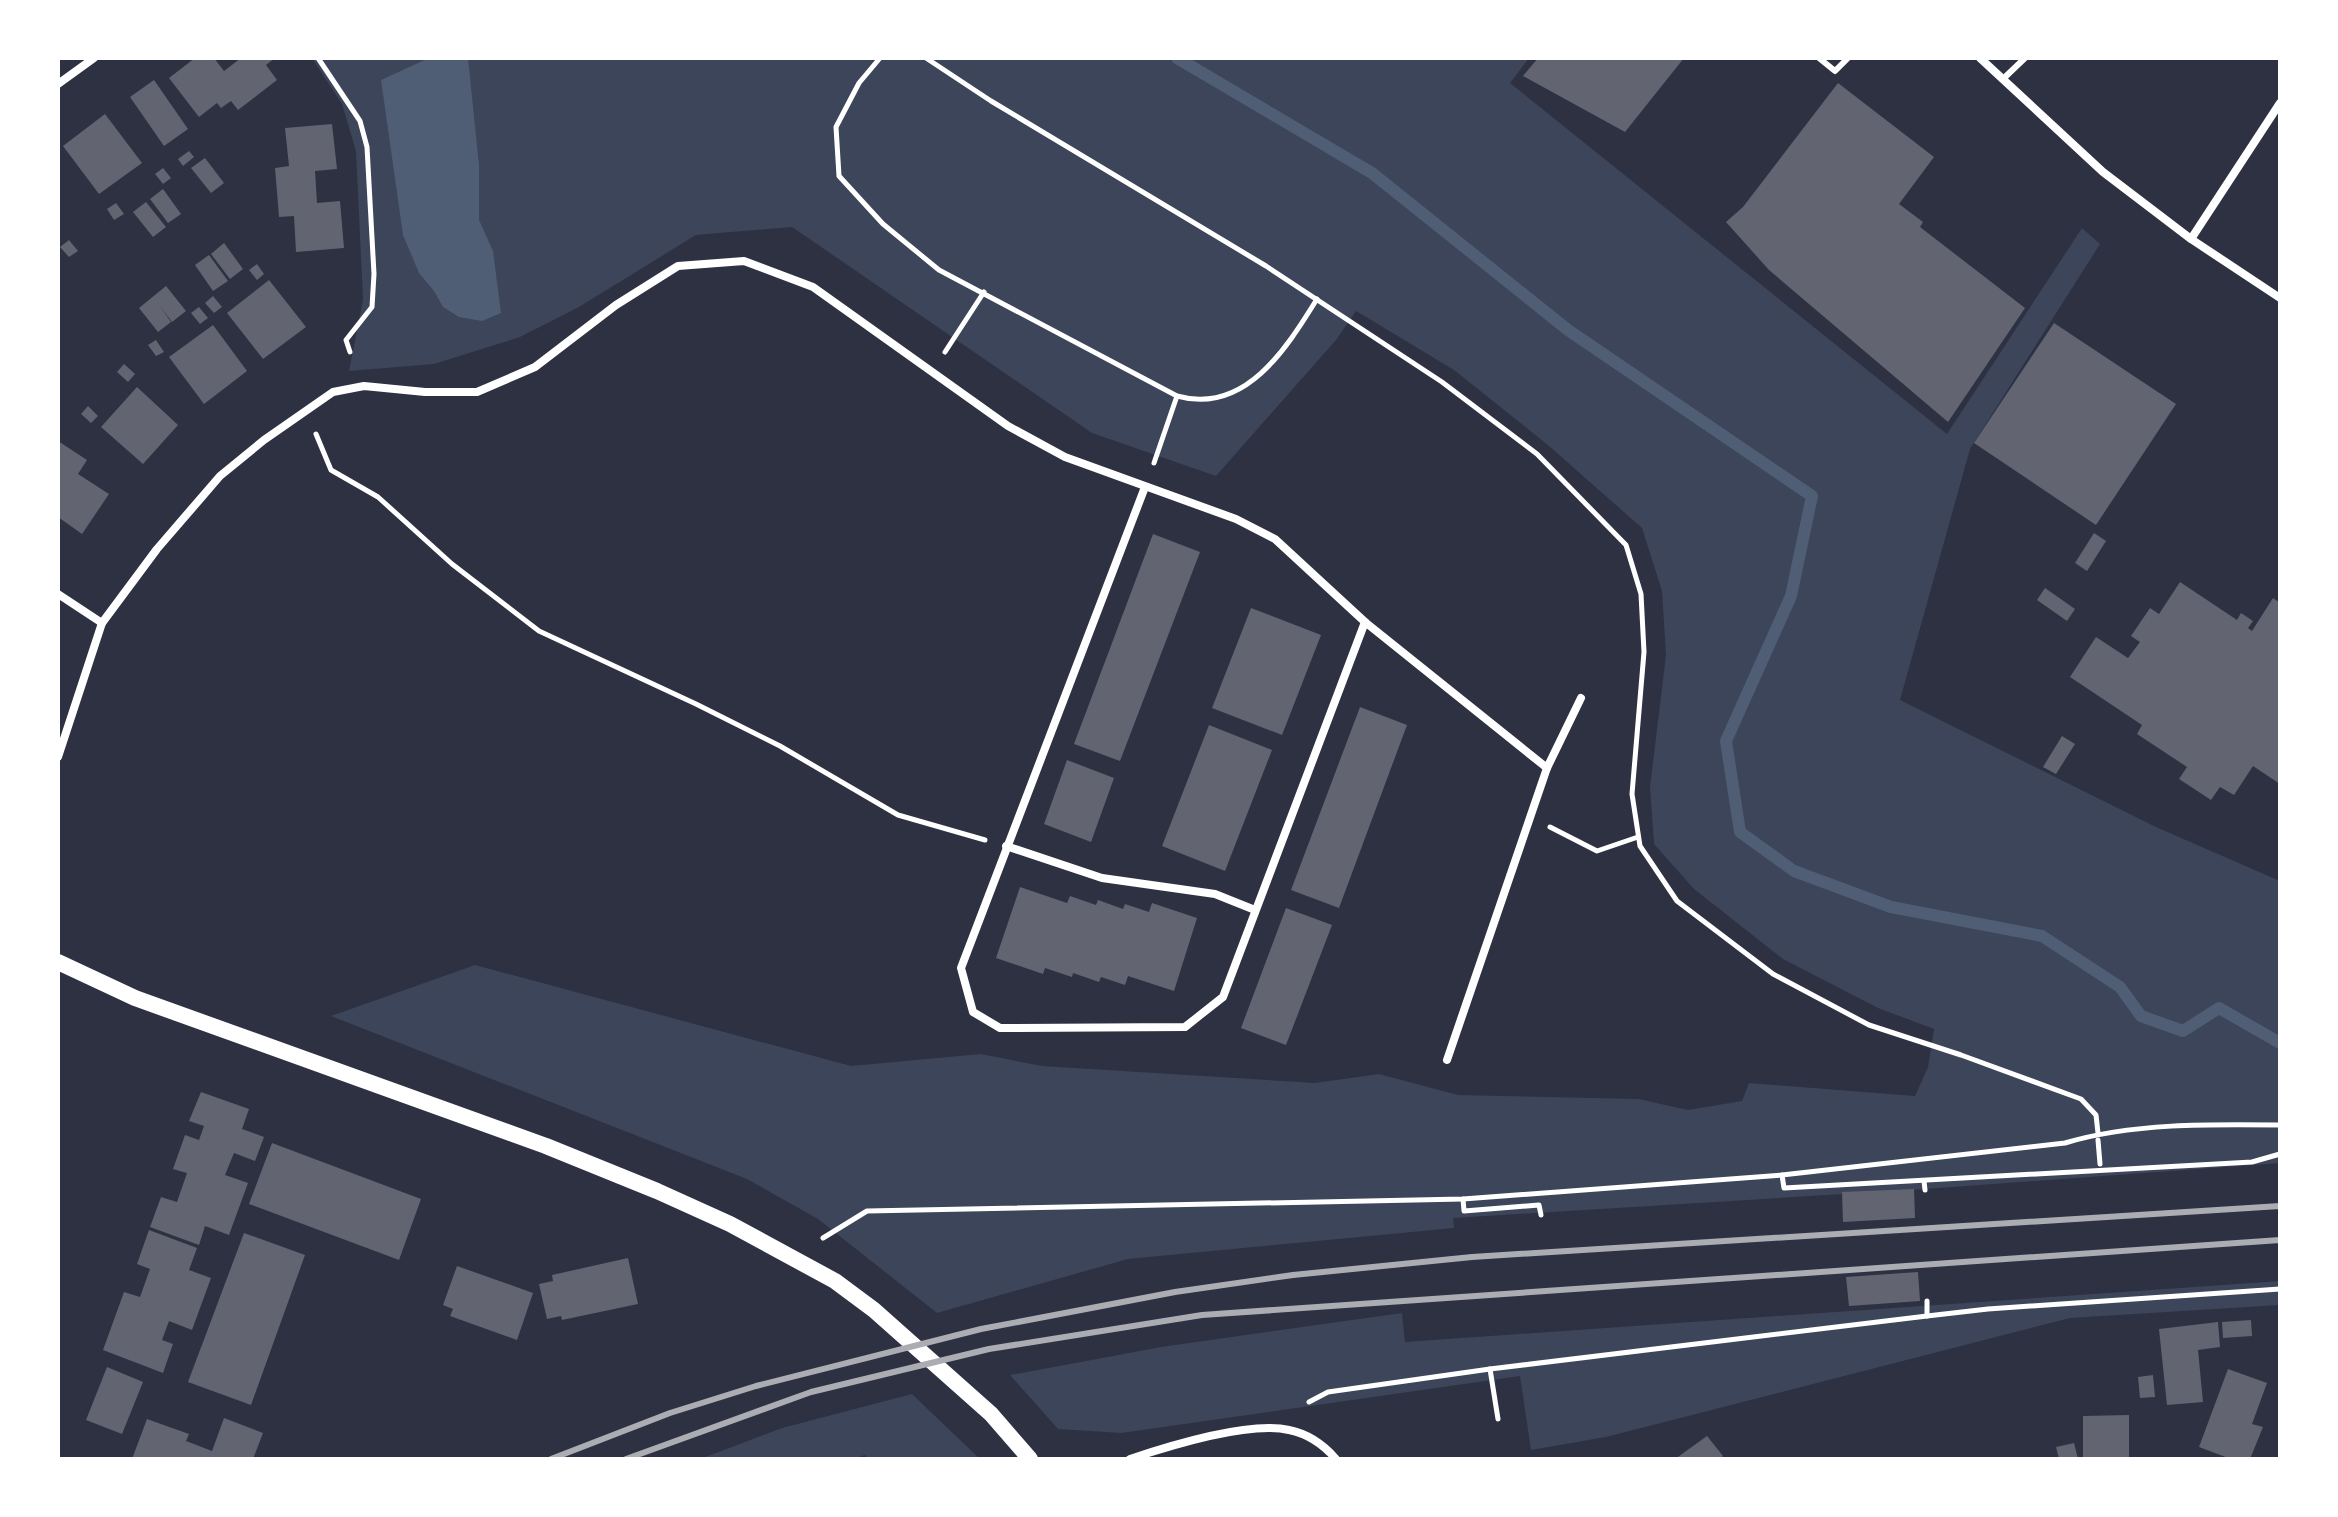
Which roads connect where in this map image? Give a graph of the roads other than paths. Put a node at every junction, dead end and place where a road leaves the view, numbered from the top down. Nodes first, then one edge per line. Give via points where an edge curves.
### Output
1 (94, 58) edge
2 (1819, 58) edge
3 (1848, 58) edge
4 (1980, 58) edge
5 (2025, 58) edge
6 (2003, 79) junction
7 (58, 84) edge
8 (2280, 103) edge
9 (2191, 239) junction
10 (2280, 298) edge
11 (1145, 487) junction
12 (58, 594) edge
13 (1365, 622) junction
14 (102, 623) junction
15 (1581, 698) dead end
16 (58, 757) edge
17 (1547, 768) junction
18 (1006, 846) junction
19 (1255, 910) junction
20 (58, 962) edge
21 (1447, 1060) dead end
22 (1030, 1459) edge
23 (1130, 1459) edge
24 (1336, 1459) edge

1 - 7 street
2 - 3 lane via 1835,71
4 - 6 street
5 - 6 lane
6 - 9 street via 2103,172
8 - 9 street
9 - 10 street
11 - 13 street via 1236,519 1275,539
11 - 14 street via 1065,457 1008,426 813,287 744,261 678,266 535,367 477,392 364,386 333,392 220,476
11 - 18 street
12 - 14 street
13 - 17 street
13 - 19 street
14 - 16 street
15 - 17 street
17 - 21 street
18 - 19 street via 1102,878 1215,894
18 - 19 street via 961,968 973,1012 1000,1028 1185,1027 1223,997
20 - 22 main road via 135,998 546,1146 730,1224 835,1281 920,1349 991,1414
23 - 24 street via 1261,1429 1287,1429 1324,1445

